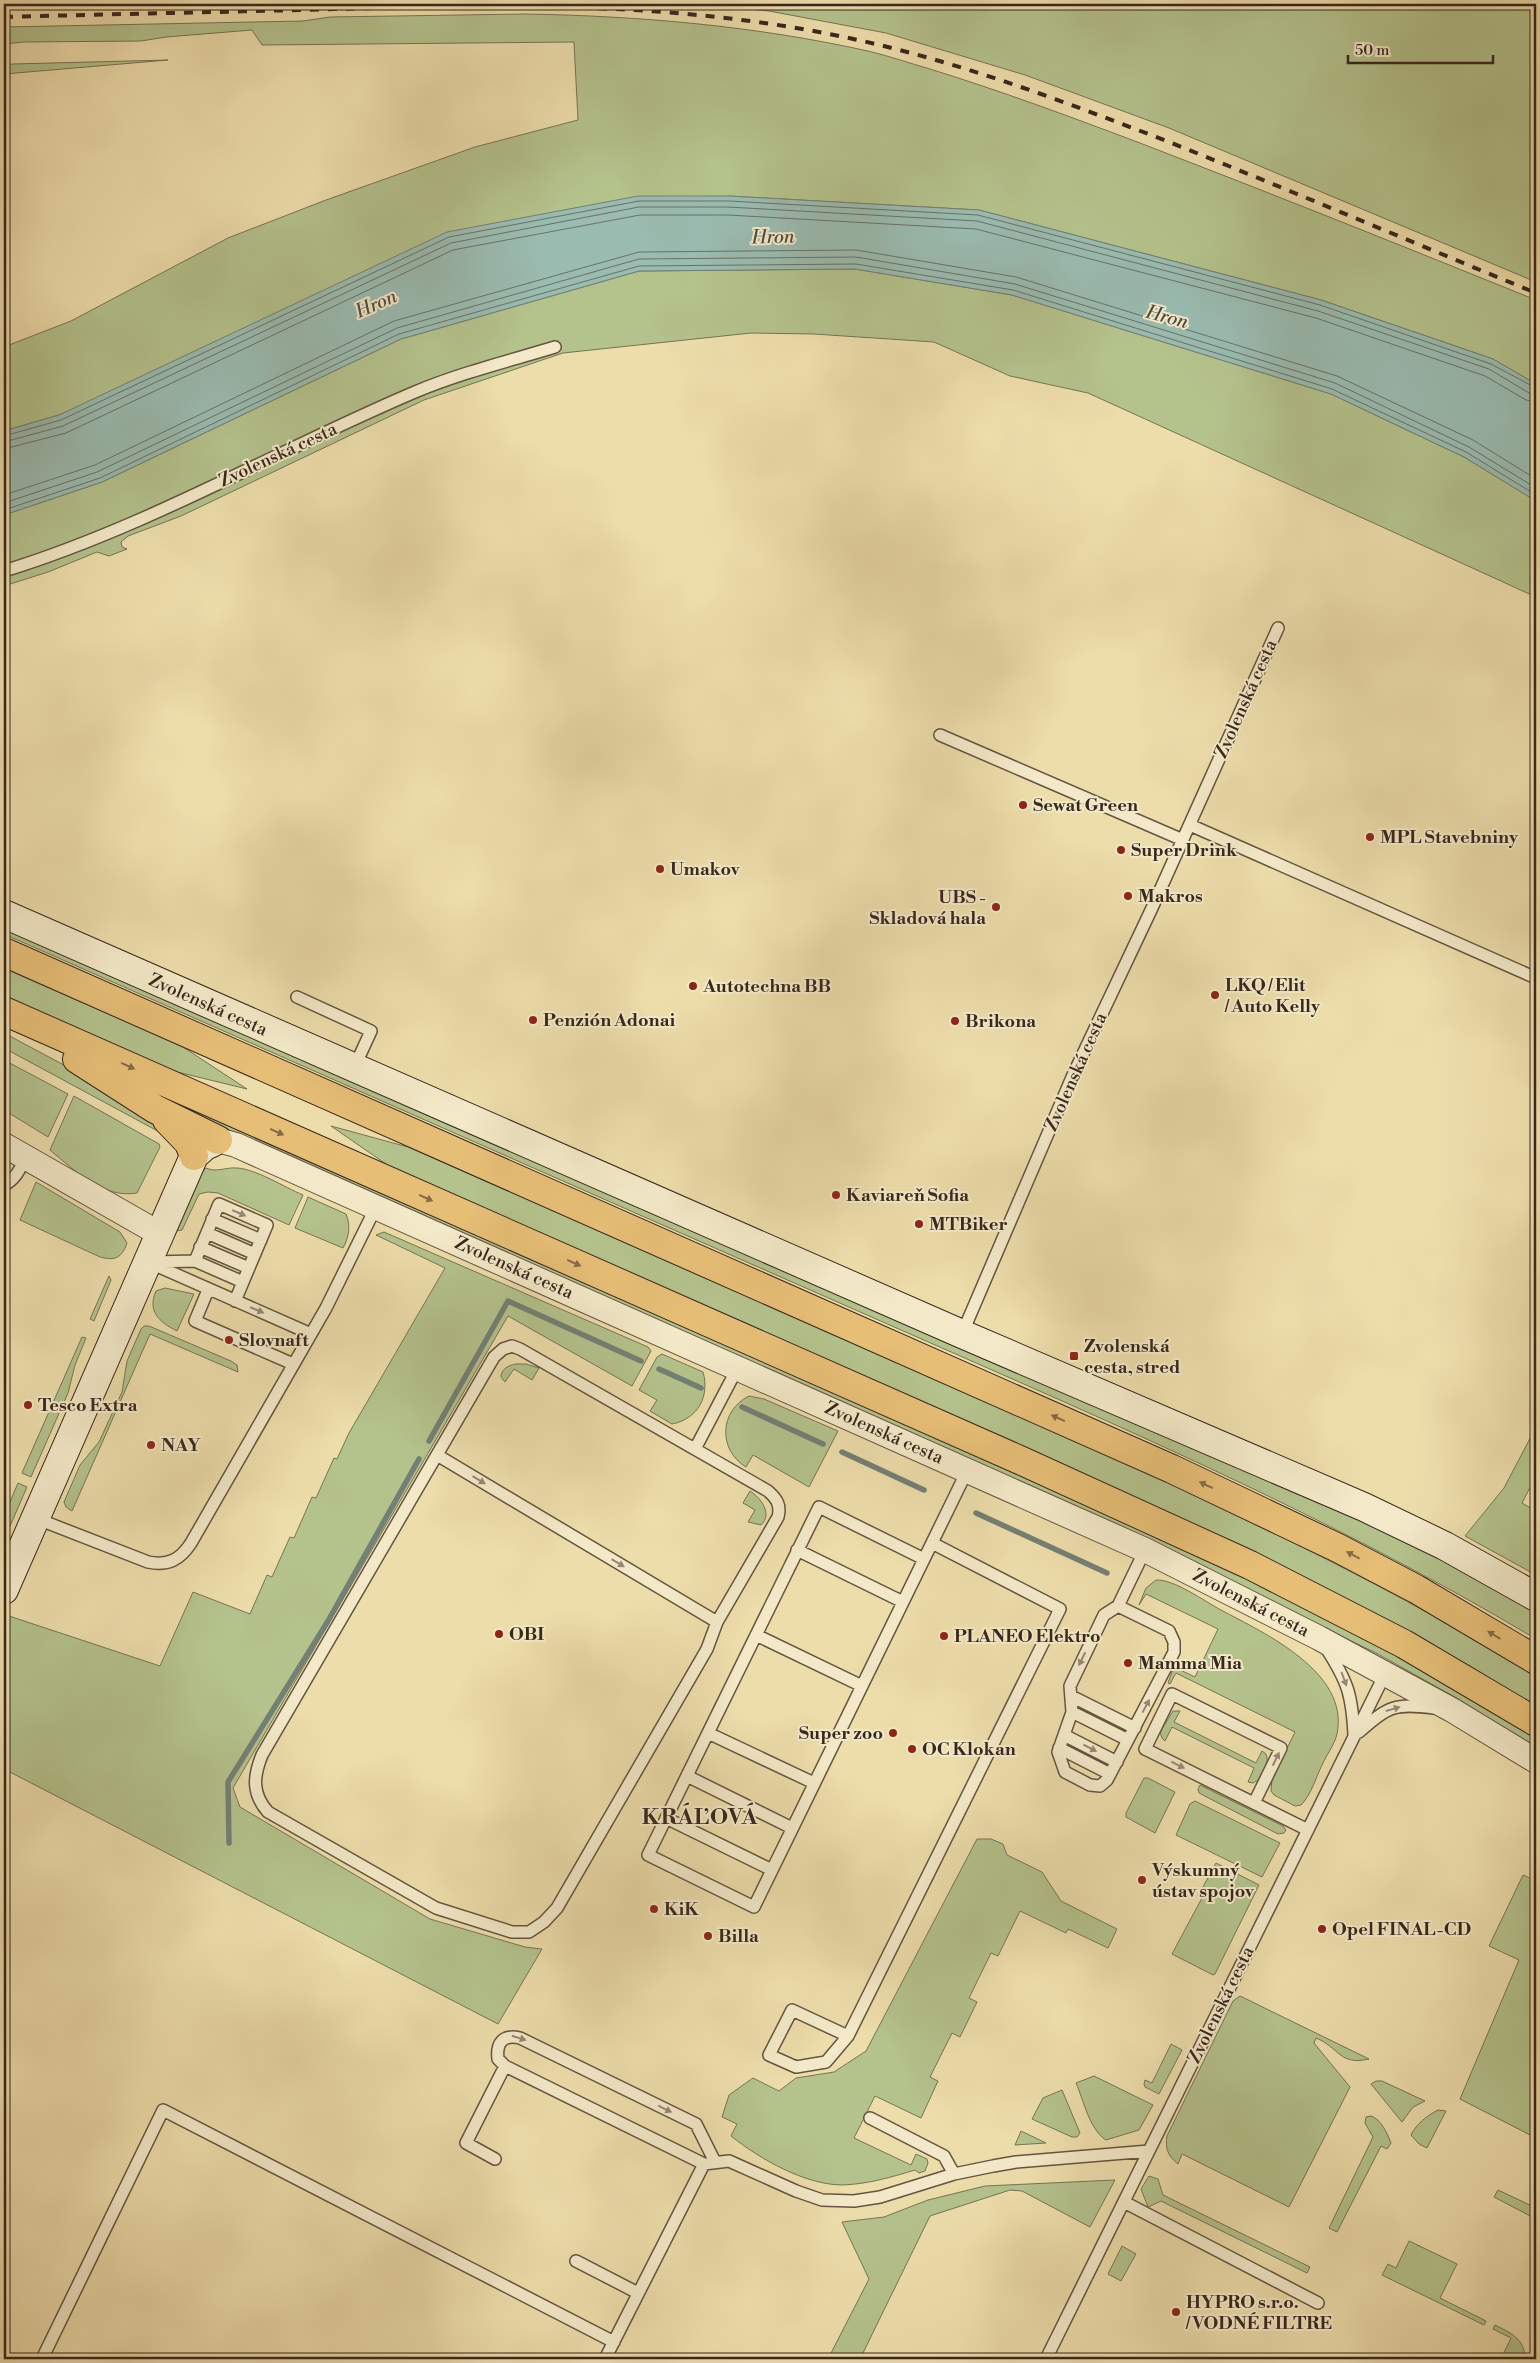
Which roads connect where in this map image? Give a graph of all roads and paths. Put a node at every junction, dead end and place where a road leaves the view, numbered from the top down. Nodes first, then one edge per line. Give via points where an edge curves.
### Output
1 (555, 347) dead end
2 (4, 571) edge
3 (1278, 628) dead end
4 (940, 735) dead end
5 (1190, 825) junction
6 (1183, 840) junction
7 (4, 914) edge
8 (4, 952) edge
9 (1536, 978) edge
10 (297, 997) dead end
11 (4, 1011) edge
12 (62, 1037) junction
13 (354, 1068) junction
14 (155, 1109) junction
15 (218, 1140) junction
16 (4, 1146) edge
17 (194, 1156) junction
18 (26, 1158) junction
19 (4, 1186) edge
20 (376, 1207) junction
21 (212, 1219) junction
22 (206, 1233) junction
23 (160, 1234) junction
24 (261, 1240) junction
25 (200, 1247) junction
26 (255, 1254) junction
27 (194, 1261) junction
28 (148, 1262) junction
29 (249, 1268) junction
30 (243, 1282) junction
31 (208, 1290) junction
32 (235, 1301) junction
33 (311, 1334) junction
34 (962, 1334) junction
35 (293, 1364) junction
36 (738, 1367) junction
37 (695, 1449) junction
38 (437, 1455) junction
39 (967, 1471) junction
40 (35, 1518) junction
41 (932, 1543) junction
42 (797, 1550) junction
43 (1145, 1550) junction
44 (10, 1558) edge
45 (924, 1559) junction
46 (4, 1590) edge
47 (1536, 1596) edge
48 (903, 1602) junction
49 (1118, 1606) junction
50 (717, 1622) junction
51 (756, 1635) junction
52 (1319, 1638) junction
53 (1536, 1660) edge
54 (1385, 1674) junction
55 (862, 1686) junction
56 (1157, 1686) junction
57 (1172, 1694) junction
58 (1071, 1696) junction
59 (1452, 1710) junction
60 (1072, 1712) junction
61 (1536, 1722) edge
62 (1135, 1728) junction
63 (708, 1733) junction
64 (1064, 1735) junction
65 (1354, 1737) junction
66 (1128, 1740) junction
67 (1059, 1748) junction
68 (1536, 1761) edge
69 (1117, 1762) junction
70 (1110, 1774) junction
71 (686, 1776) junction
72 (814, 1783) junction
73 (1254, 1803) junction
74 (666, 1818) junction
75 (792, 1828) junction
76 (1308, 1830) junction
77 (772, 1870) junction
78 (848, 2036) junction
79 (505, 2066) junction
80 (870, 2118) dead end
81 (1150, 2151) junction
82 (495, 2159) dead end
83 (709, 2163) junction
84 (954, 2174) junction
85 (1124, 2202) junction
86 (576, 2261) dead end
87 (638, 2293) junction
88 (1318, 2303) dead end
89 (614, 2342) junction
90 (42, 2359) edge
91 (605, 2359) edge
92 (1046, 2359) edge

1 - 2 lane, Zvolenská cesta via 417,391 172,505 81,544
3 - 5 lane, Zvolenská cesta
4 - 6 lane
5 - 6 lane, Zvolenská cesta
5 - 9 lane
6 - 34 lane, Zvolenská cesta via 1073,1075
7 - 13 main road, Zvolenská cesta
53 -> 8 highway via 1347,1552 1172,1469
10 - 13 lane via 371,1031
11 - 12 highway
12 - 14 highway via 74,1057
12 -> 61 highway via 1233,1557 1404,1644
13 - 34 main road, Zvolenská cesta
14 - 15 highway
14 - 17 highway via 189,1143
15 - 17 main road
15 - 20 street, Zvolenská cesta
16 - 18 street
17 - 23 main road
18 - 19 lane via 18,1174
18 - 23 street
20 - 33 lane
20 - 36 street, Zvolenská cesta
21 - 22 lane
21 - 24 lane
21 -> 24 lane via 219,1204 267,1225
22 - 25 lane
22 - 26 lane
23 - 28 main road
24 - 26 lane
25 - 27 lane
25 - 29 lane
26 - 29 lane
27 - 28 lane
27 - 30 lane
28 - 31 lane
28 - 40 main road
29 - 30 lane
30 - 32 lane
31 - 32 lane
31 - 35 lane via 195,1321
32 -> 33 lane
33 - 35 lane
34 - 47 main road, Zvolenská cesta via 1364,1506
35 - 40 lane via 191,1543 174,1561 148,1562
36 - 37 lane
36 - 39 street, Zvolenská cesta
37 - 38 lane via 512,1346 494,1357
37 - 50 lane via 768,1491 780,1507 778,1517
38 -> 50 lane
38 - 50 lane via 256,1770 254,1786 259,1802 268,1812 436,1908 512,1932 529,1932 557,1908 707,1649
39 - 41 lane
39 - 43 street, Zvolenská cesta
40 - 44 main road
41 - 45 lane
41 - 78 lane via 1060,1609
42 - 45 lane via 819,1507
42 - 48 lane
42 - 51 lane
43 - 49 lane
43 - 52 street, Zvolenská cesta
44 - 46 main road
45 - 48 lane
48 - 55 lane
49 - 56 lane via 1169,1631 1174,1652
49 -> 58 lane via 1104,1615 1070,1686
51 - 55 lane
51 - 63 lane
52 - 54 street, Zvolenská cesta
52 -> 65 lane via 1343,1674 1352,1704
54 - 59 street, Zvolenská cesta
54 - 65 lane, Zvolenská cesta
55 - 72 lane
56 - 57 lane
62 -> 56 lane
73 -> 57 lane via 1281,1748
57 -> 73 lane via 1145,1749
58 - 60 lane
58 - 62 lane
65 -> 59 lane via 1383,1712 1407,1705
59 - 68 street, Zvolenská cesta
60 - 64 lane
60 - 66 lane
62 - 66 lane
63 - 71 lane
63 - 72 lane
64 - 67 lane
64 -> 69 lane
65 - 76 lane, Zvolenská cesta
66 - 69 lane
67 - 70 lane
67 - 70 lane via 1065,1772 1090,1785 1100,1786
69 - 70 lane
71 - 74 lane
71 - 75 lane
72 - 75 lane
73 - 76 lane
74 - 77 lane
74 - 77 lane via 648,1855 754,1907
75 - 77 lane
76 - 81 lane, Zvolenská cesta
78 - 78 lane via 826,2062 796,2067 769,2055 792,2010
79 - 82 lane via 466,2144
79 - 83 lane
79 -> 83 lane via 498,2059 497,2050 502,2039 510,2036 520,2038 696,2124
80 - 84 lane via 944,2156
81 - 84 lane via 1016,2162
81 - 85 lane, Zvolenská cesta
83 - 84 lane via 729,2161 822,2200 854,2201 880,2197
83 - 87 lane
85 - 88 lane
85 - 92 lane, Zvolenská cesta
86 - 87 lane
87 - 89 lane
89 - 90 lane via 163,2110
89 - 91 lane

